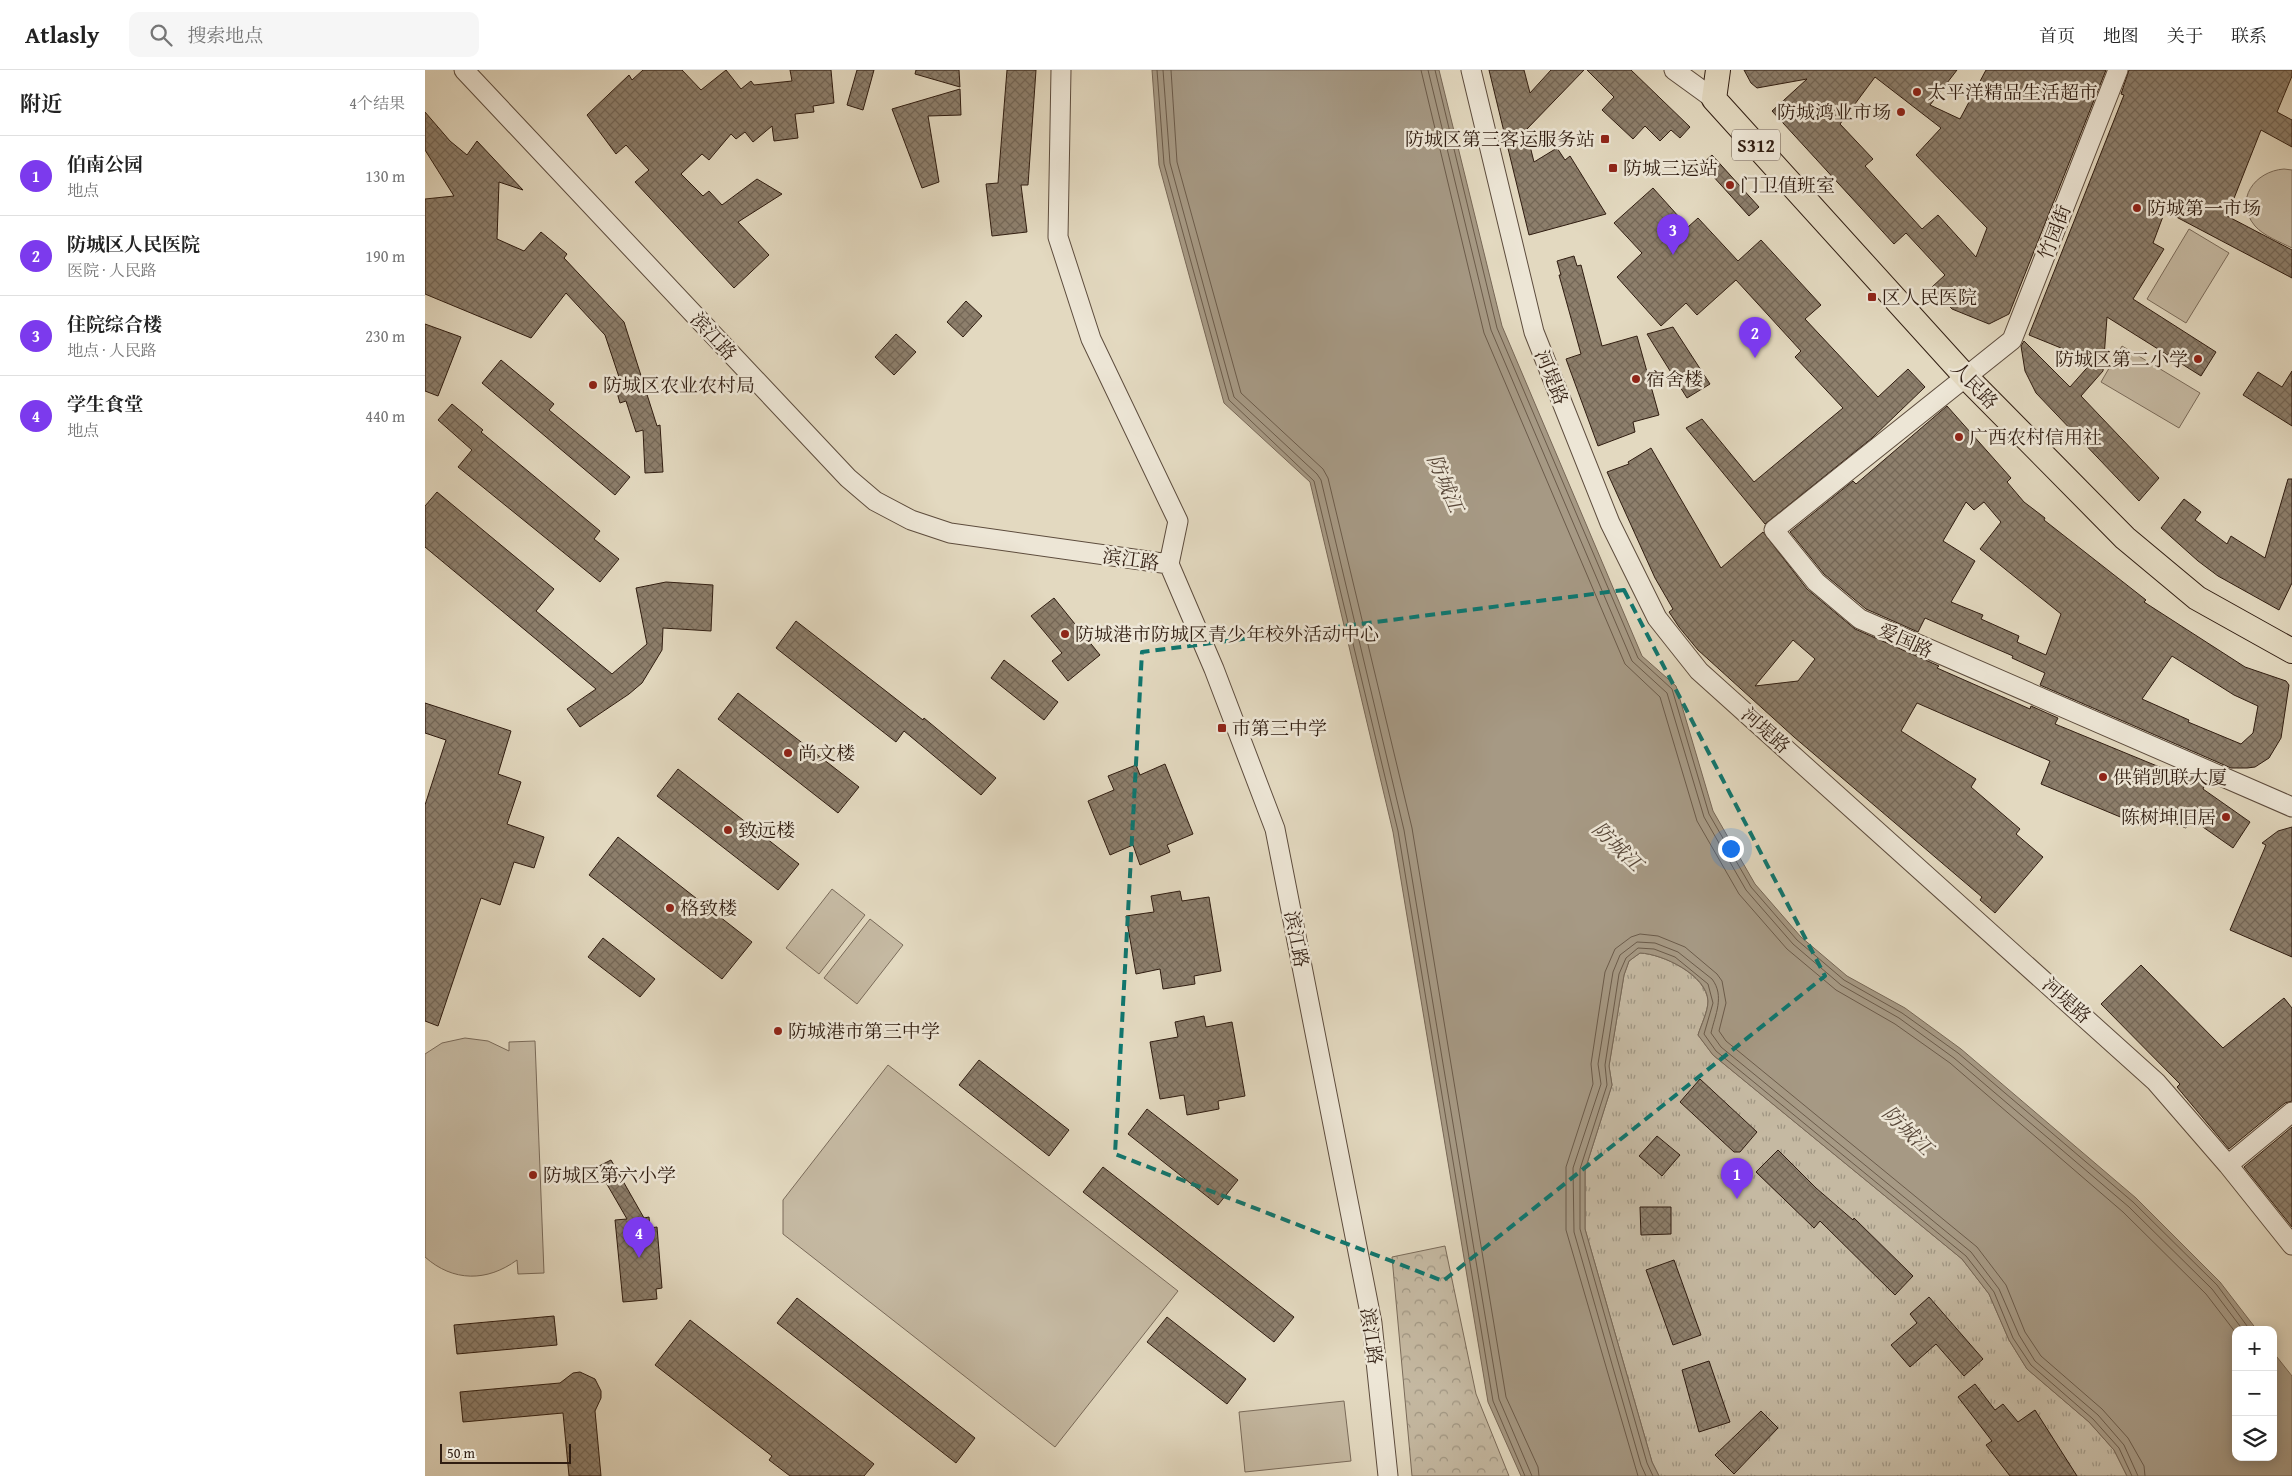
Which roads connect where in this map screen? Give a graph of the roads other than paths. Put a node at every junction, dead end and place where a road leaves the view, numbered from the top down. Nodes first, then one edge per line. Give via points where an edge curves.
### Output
1 (464, 70) edge
2 (1061, 70) edge
3 (1471, 70) edge
4 (1674, 70) edge
5 (1718, 70) edge
6 (2118, 70) edge
7 (1714, 99) junction
8 (1967, 377) junction
9 (1169, 564) junction
10 (2292, 651) edge
11 (2292, 803) edge
12 (2292, 1112) edge
13 (2228, 1165) junction
14 (2292, 1245) edge
15 (1387, 1476) edge

1 - 9 street, 滨江路 via 848,478 875,501 911,520 950,532
2 - 9 street via 1058,237 1091,339 1178,521
3 - 13 street, 河堤路 via 1535,332 1610,523 1657,618 1699,671 2156,1082
4 - 7 street, 人民路
5 - 7 main road
6 - 8 street, 竹园街 via 2012,340
7 - 8 main road, 人民路 / S312
8 - 10 main road, 人民路 / S312 via 2125,538 2197,598
8 - 11 street, 爱国路 via 1774,530 1816,582 1860,619
9 - 15 street, 滨江路 via 1275,829 1372,1323
12 - 13 street
13 - 14 street, 河堤路

